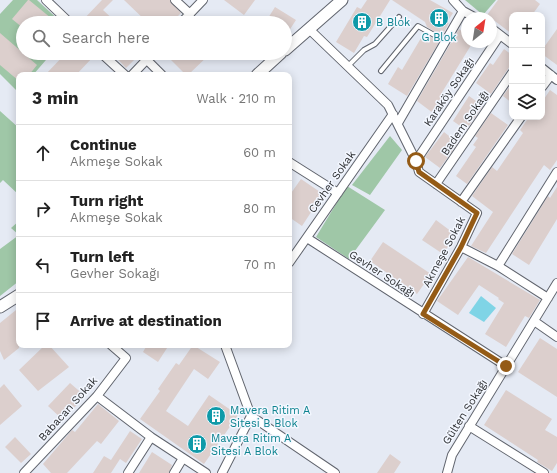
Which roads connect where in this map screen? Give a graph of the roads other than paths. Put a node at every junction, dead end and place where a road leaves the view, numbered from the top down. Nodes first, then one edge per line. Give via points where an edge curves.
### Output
1 (46, 0) edge
2 (175, 0) edge
3 (203, 0) edge
4 (342, 0) edge
5 (453, 0) edge
6 (463, 11) joint
7 (190, 14) joint
8 (63, 16) edge
9 (399, 17) dead end
10 (309, 29) junction
11 (497, 33) edge
12 (500, 35) junction
13 (445, 41) junction
14 (509, 42) edge
15 (292, 44) edge
16 (108, 60) edge
17 (147, 60) joint
18 (273, 60) edge
19 (348, 66) junction
20 (545, 70) edge
21 (381, 71) dead end
22 (121, 72) edge
23 (135, 72) edge
24 (159, 72) edge
25 (260, 72) edge
26 (509, 77) edge
27 (554, 77) edge
28 (545, 84) edge
29 (393, 114) junction
30 (519, 120) edge
31 (398, 123) junction
32 (416, 161) junction
33 (292, 164) edge
34 (557, 172) edge
35 (436, 184) junction
36 (338, 193) junction
37 (462, 202) junction
38 (307, 238) junction
39 (461, 247) junction
40 (292, 259) edge
41 (498, 266) junction
42 (557, 283) edge
43 (16, 297) edge
44 (548, 298) junction
45 (0, 308) edge
46 (423, 314) junction
47 (534, 321) junction
48 (557, 337) edge
49 (114, 348) edge
50 (226, 348) edge
51 (506, 366) junction
52 (97, 396) junction
53 (251, 416) junction
54 (469, 426) junction
55 (151, 437) junction
56 (183, 458) junction
57 (24, 473) edge
58 (128, 473) edge
59 (174, 473) edge
60 (206, 473) edge
61 (222, 473) edge
62 (335, 473) edge
63 (447, 473) edge
64 (544, 473) edge

1 - 8 street
2 - 7 street
3 - 7 street
4 - 10 street
5 - 6 street
6 - 13 street
9 - 19 lane via 375,44 364,50
10 - 15 street
10 - 19 street, Akmeşe Sokak
11 - 12 street
12 - 14 street
12 - 32 street, Karaköy Sokağı
13 - 21 lane via 418,26
13 - 31 street
16 - 22 street
17 - 23 street
17 - 24 street
18 - 25 street
19 - 29 street, Akmeşe Sokak via 388,105
20 - 27 street
26 - 35 street, Badem Sokağı
27 - 28 street
29 - 31 street, Akmeşe Sokak
29 - 36 street, Cevher Sokak
30 - 37 street
31 - 32 street, Akmeşe Sokak
32 - 35 street, Akmeşe Sokak via 419,172
33 - 36 street
34 - 41 street
35 - 37 street, Akmeşe Sokak
36 - 38 street, Cevher Sokak
37 - 39 street, Akmeşe Sokak via 477,213
38 - 40 street, Cevher Sokak
38 - 46 street, Gevher Sokağı
39 - 41 street
39 - 46 street, Akmeşe Sokak
41 - 44 street
42 - 44 street, Gülten Sokağı
43 - 45 street
44 - 47 street, Gülten Sokağı
46 - 51 street, Gevher Sokağı
47 - 48 street
47 - 51 street, Gülten Sokağı
49 - 52 street, Babacan Sokak via 126,358
50 - 53 street
51 - 54 street, Gülten Sokağı
52 - 55 street
52 - 57 street, Babacan Sokak
53 - 61 street
53 - 62 street
54 - 63 street, Gülten Sokağı via 452,455
54 - 64 street
55 - 56 street
55 - 58 street
56 - 59 street
56 - 60 street

